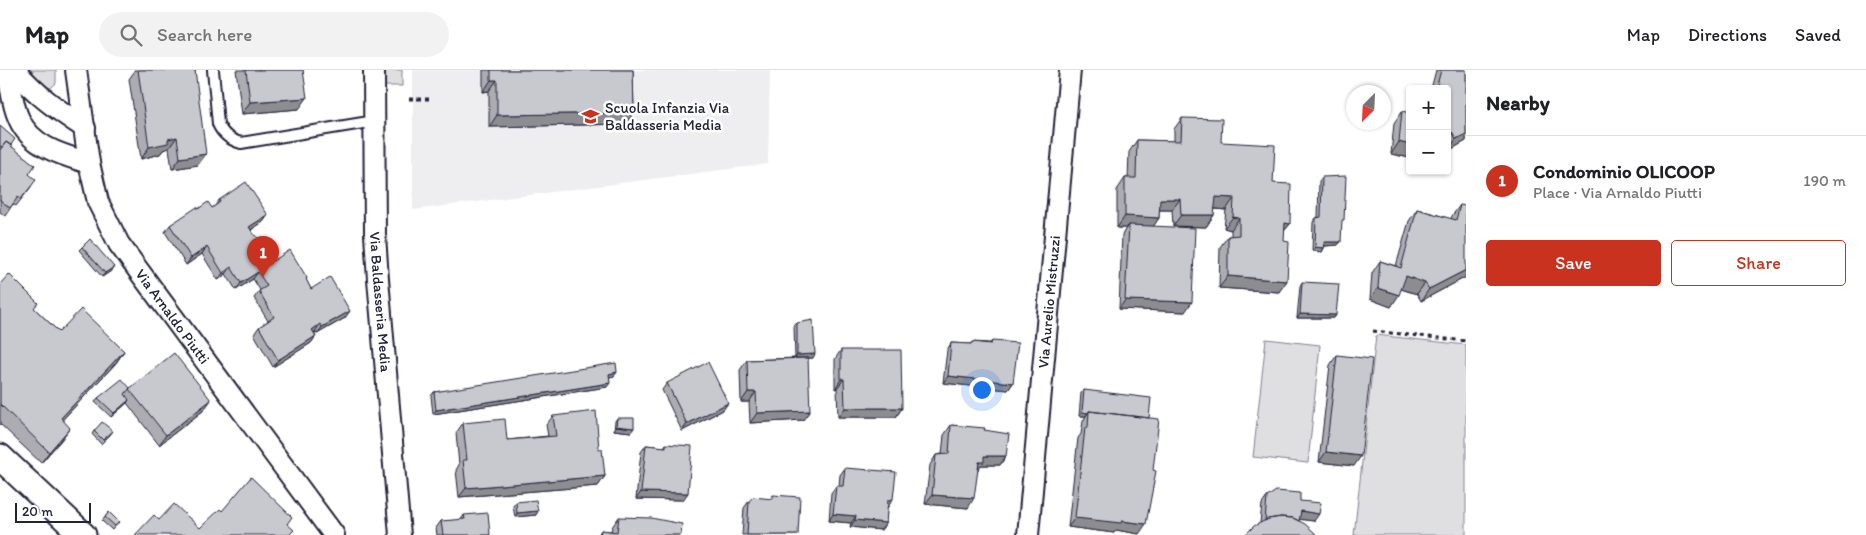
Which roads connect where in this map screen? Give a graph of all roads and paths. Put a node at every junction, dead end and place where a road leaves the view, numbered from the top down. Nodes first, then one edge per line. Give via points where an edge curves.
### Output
1 (8, 70) edge
2 (16, 70) edge
3 (76, 70) edge
4 (213, 70) edge
5 (374, 70) edge
6 (1070, 70) edge
7 (408, 99) dead end
8 (432, 99) dead end
9 (374, 121) junction
10 (85, 128) junction
11 (89, 163) junction
12 (1373, 331) dead end
13 (1466, 341) edge
14 (0, 457) edge
15 (83, 535) edge
16 (334, 535) edge
17 (400, 535) edge
18 (1028, 535) edge

1 - 11 street via 18,118 26,130 40,144
2 - 10 street via 49,104
3 - 10 street, Via Arnaldo Piutti
4 - 9 lane via 218,124 233,141 241,143
5 - 9 street, Via Baldasseria Media
6 - 18 street, Via Aurelio Mistruzzi
7 - 8 path
9 - 17 street, Via Baldasseria Media via 378,279
10 - 11 street, Via Arnaldo Piutti
11 - 16 street, Via Arnaldo Piutti via 98,202 119,244
12 - 13 path
14 - 15 street

